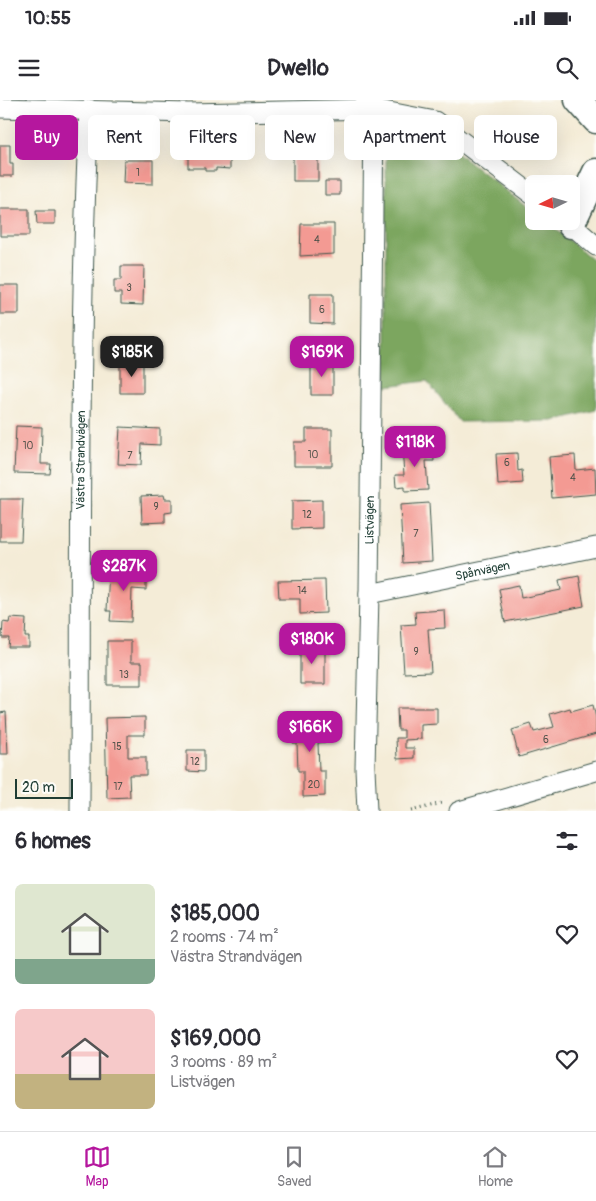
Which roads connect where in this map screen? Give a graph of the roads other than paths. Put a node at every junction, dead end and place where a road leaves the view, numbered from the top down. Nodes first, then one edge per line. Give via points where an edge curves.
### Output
1 (578, 100) edge
2 (154, 106) edge
3 (0, 108) edge
4 (89, 110) junction
5 (374, 110) junction
6 (596, 120) edge
7 (596, 172) edge
8 (525, 189) edge
9 (580, 202) edge
10 (596, 206) edge
11 (580, 216) edge
12 (577, 230) edge
13 (596, 246) edge
14 (596, 547) edge
15 (369, 594) junction
16 (596, 772) edge
17 (80, 811) edge
18 (367, 811) edge
19 (459, 811) edge

1 - 6 main road
2 - 4 street
2 - 5 street via 188,113
3 - 4 street
4 - 17 street, Västra Strandvägen via 81,333
5 - 8 street via 435,121
5 - 15 street, Listvägen
7 - 9 main road
10 - 11 main road
12 - 13 street
14 - 15 street, Spånvägen
15 - 18 street, Listvägen
16 - 19 street

